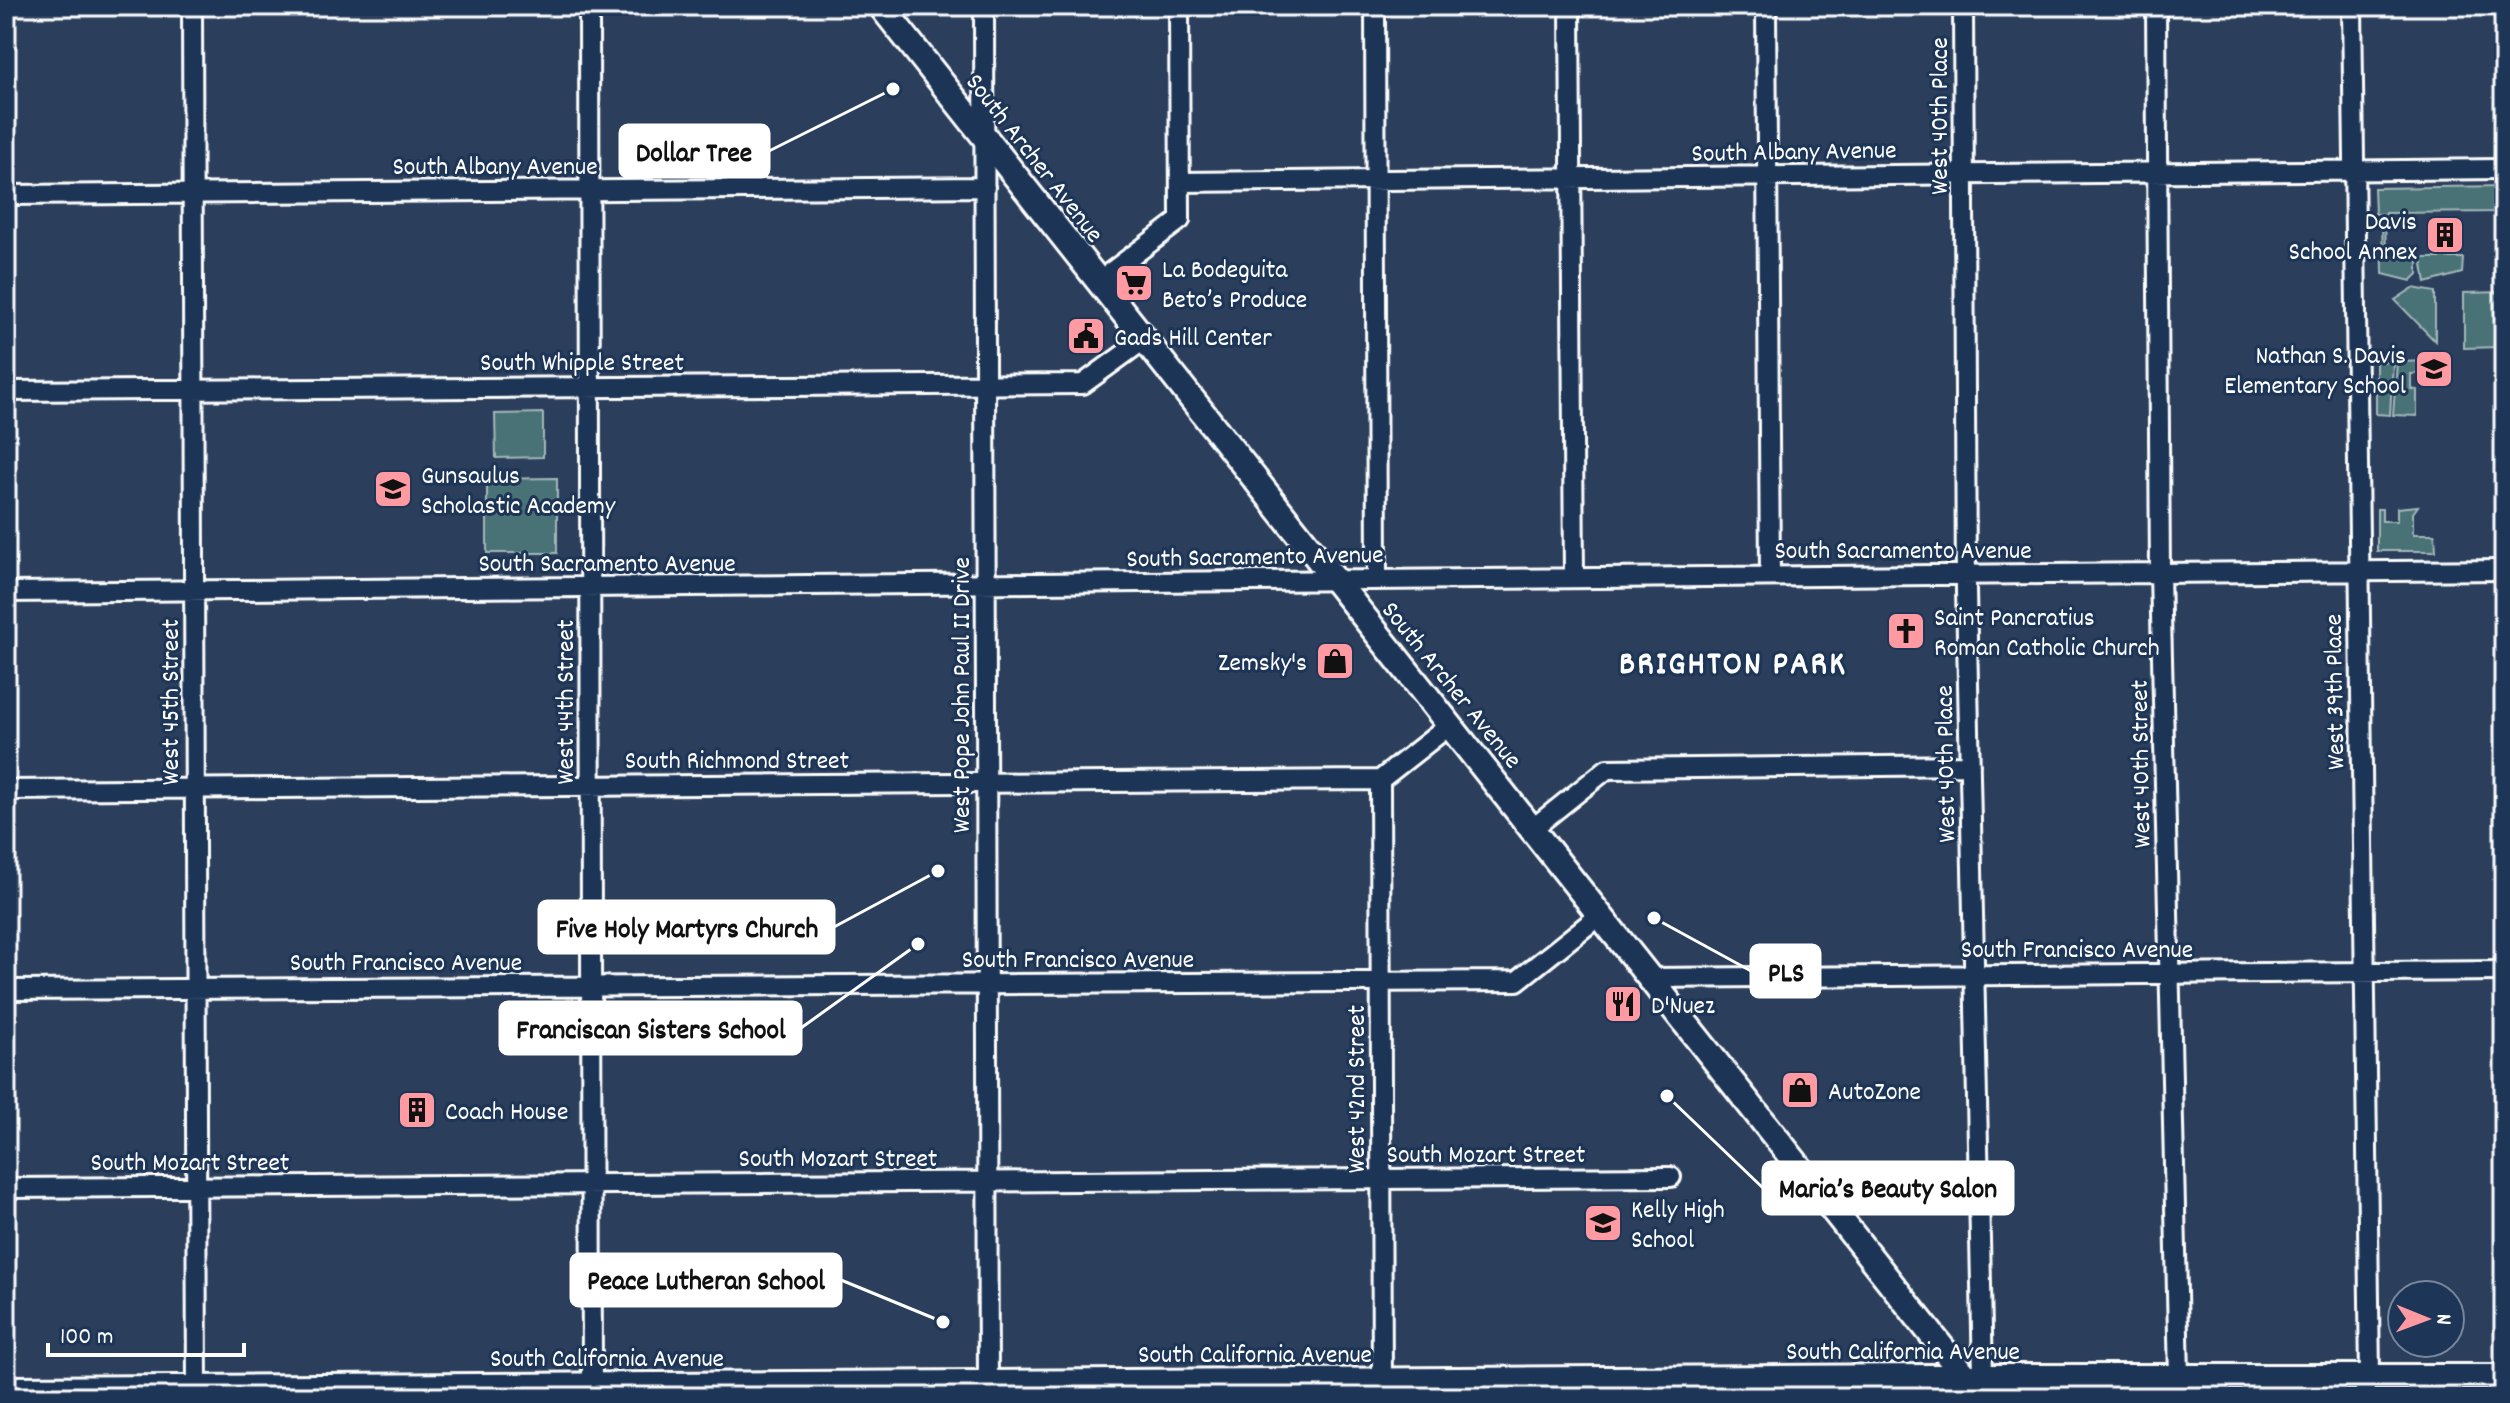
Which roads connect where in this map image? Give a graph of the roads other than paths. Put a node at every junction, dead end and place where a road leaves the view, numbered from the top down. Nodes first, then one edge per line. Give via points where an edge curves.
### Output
1 (192, 6) edge
2 (589, 6) edge
3 (881, 6) edge
4 (984, 6) edge
5 (1179, 6) edge
6 (1375, 6) edge
7 (1570, 6) edge
8 (1766, 6) edge
9 (1963, 6) edge
10 (2156, 6) edge
11 (2352, 6) edge
12 (984, 136) junction
13 (2504, 169) edge
14 (2353, 170) junction
15 (2157, 172) junction
16 (1964, 174) junction
17 (1767, 176) junction
18 (1571, 179) junction
19 (1376, 180) junction
20 (1180, 182) junction
21 (985, 187) junction
22 (589, 190) junction
23 (193, 193) junction
24 (6, 195) edge
25 (1099, 281) junction
26 (1145, 339) junction
27 (985, 385) junction
28 (590, 387) junction
29 (193, 390) junction
30 (6, 391) edge
31 (2504, 570) edge
32 (2357, 572) junction
33 (2160, 573) junction
34 (1966, 575) junction
35 (1770, 576) junction
36 (1574, 578) junction
37 (1377, 579) junction
38 (1333, 580) junction
39 (986, 585) junction
40 (590, 588) junction
41 (194, 591) junction
42 (6, 592) edge
43 (1450, 725) junction
44 (1970, 765) junction
45 (1380, 780) junction
46 (986, 783) junction
47 (591, 786) junction
48 (195, 788) junction
49 (6, 790) edge
50 (1532, 829) junction
51 (1600, 915) junction
52 (2504, 971) edge
53 (2363, 972) junction
54 (2170, 974) junction
55 (1975, 975) junction
56 (1650, 978) junction
57 (1380, 983) junction
58 (987, 985) junction
59 (591, 987) junction
60 (196, 988) junction
61 (6, 990) edge
62 (1671, 1177) dead end
63 (1381, 1179) junction
64 (987, 1182) junction
65 (592, 1184) junction
66 (197, 1187) junction
67 (6, 1188) edge
68 (2179, 1377) junction
69 (2504, 1377) edge
70 (1976, 1384) edge
71 (2367, 1384) edge
72 (1801, 1388) edge
73 (6, 1389) edge
74 (1382, 1389) edge
75 (988, 1390) edge
76 (592, 1391) edge
77 (197, 1392) edge

1 - 23 street, West 45th Street
2 - 22 street, West 44th Street
3 - 12 main road, South Archer Avenue
4 - 12 street, West Pope John Paul II Drive
5 - 20 street
6 - 19 street
7 - 18 street
8 - 17 street
9 - 16 street, West 40th Place
10 - 15 street, West 40th Street
11 - 14 street, West 39th Place
12 - 21 street, West Pope John Paul II Drive
12 - 25 main road, South Archer Avenue
13 - 14 street, South Albany Avenue
14 - 15 street, South Albany Avenue
14 - 32 street, West 39th Place
15 - 16 street, South Albany Avenue
15 - 33 street, West 40th Street
16 - 17 street, South Albany Avenue
16 - 34 street, West 40th Place
17 - 18 street, South Albany Avenue
17 - 35 street
18 - 19 street, South Albany Avenue
18 - 36 street
19 - 20 street, South Albany Avenue
19 - 37 street
20 - 25 street via 1180,220
21 - 22 street, South Albany Avenue
21 - 27 street, West Pope John Paul II Drive
22 - 23 street, South Albany Avenue
22 - 28 street, West 44th Street
23 - 24 street, South Albany Avenue
23 - 29 street, West 45th Street
25 - 26 main road, South Archer Avenue
26 - 27 street, South Whipple Street via 1083,384
26 - 38 main road, South Archer Avenue
27 - 28 street, South Whipple Street
27 - 39 street, West Pope John Paul II Drive
28 - 29 street, South Whipple Street
28 - 40 street, West 44th Street
29 - 30 street, South Whipple Street
29 - 41 street, West 45th Street
31 - 32 street, South Sacramento Avenue
32 - 33 street, South Sacramento Avenue
32 - 53 street, West 39th Place
33 - 34 street, South Sacramento Avenue
33 - 54 street, West 40th Street
34 - 35 street, South Sacramento Avenue
34 - 44 street, West 40th Place
35 - 36 street, South Sacramento Avenue
36 - 37 street, South Sacramento Avenue
37 - 38 street, South Sacramento Avenue
38 - 39 street, South Sacramento Avenue
38 - 43 main road, South Archer Avenue
39 - 40 street, South Sacramento Avenue
39 - 46 street, West Pope John Paul II Drive
40 - 41 street, South Sacramento Avenue
40 - 47 street, West 44th Street
41 - 42 street, South Sacramento Avenue
41 - 48 street, West 45th Street
43 - 45 street
43 - 50 main road, South Archer Avenue
44 - 50 street via 1607,769
44 - 55 street, West 40th Place
45 - 46 street, South Richmond Street
45 - 57 street, West 42nd Street
46 - 47 street, South Richmond Street
46 - 58 street, West Pope John Paul II Drive
47 - 48 street, South Richmond Street
47 - 59 street, West 44th Street
48 - 49 street, South Richmond Street
48 - 60 street, West 45th Street
50 - 51 main road, South Archer Avenue
51 - 56 main road, South Archer Avenue
51 - 57 street, South Francisco Avenue via 1517,981
52 - 53 street, South Francisco Avenue
53 - 54 street, South Francisco Avenue
53 - 71 street, West 39th Place
54 - 55 street, South Francisco Avenue
54 - 68 street, West 40th Street
55 - 56 street, South Francisco Avenue
55 - 70 street, West 40th Place
56 - 70 main road, South Archer Avenue
57 - 58 street, South Francisco Avenue
57 - 63 street, West 42nd Street
58 - 59 street, South Francisco Avenue
58 - 64 street, West Pope John Paul II Drive
59 - 60 street, South Francisco Avenue
59 - 65 street, West 44th Street
60 - 61 street, South Francisco Avenue
60 - 66 street, West 45th Street
62 - 63 street, South Mozart Street
63 - 64 street, South Mozart Street
63 - 74 street, West 42nd Street
64 - 65 street, South Mozart Street
64 - 75 street, West Pope John Paul II Drive
65 - 66 street, South Mozart Street
65 - 76 street, West 44th Street
66 - 67 street, South Mozart Street
66 - 77 street, West 45th Street
68 - 70 main road, South California Avenue
68 - 71 main road, South California Avenue
69 - 71 main road, South California Avenue
70 - 72 main road, South California Avenue
72 - 74 main road, South California Avenue
73 - 77 main road, South California Avenue
74 - 75 main road, South California Avenue
75 - 76 main road, South California Avenue
76 - 77 main road, South California Avenue

